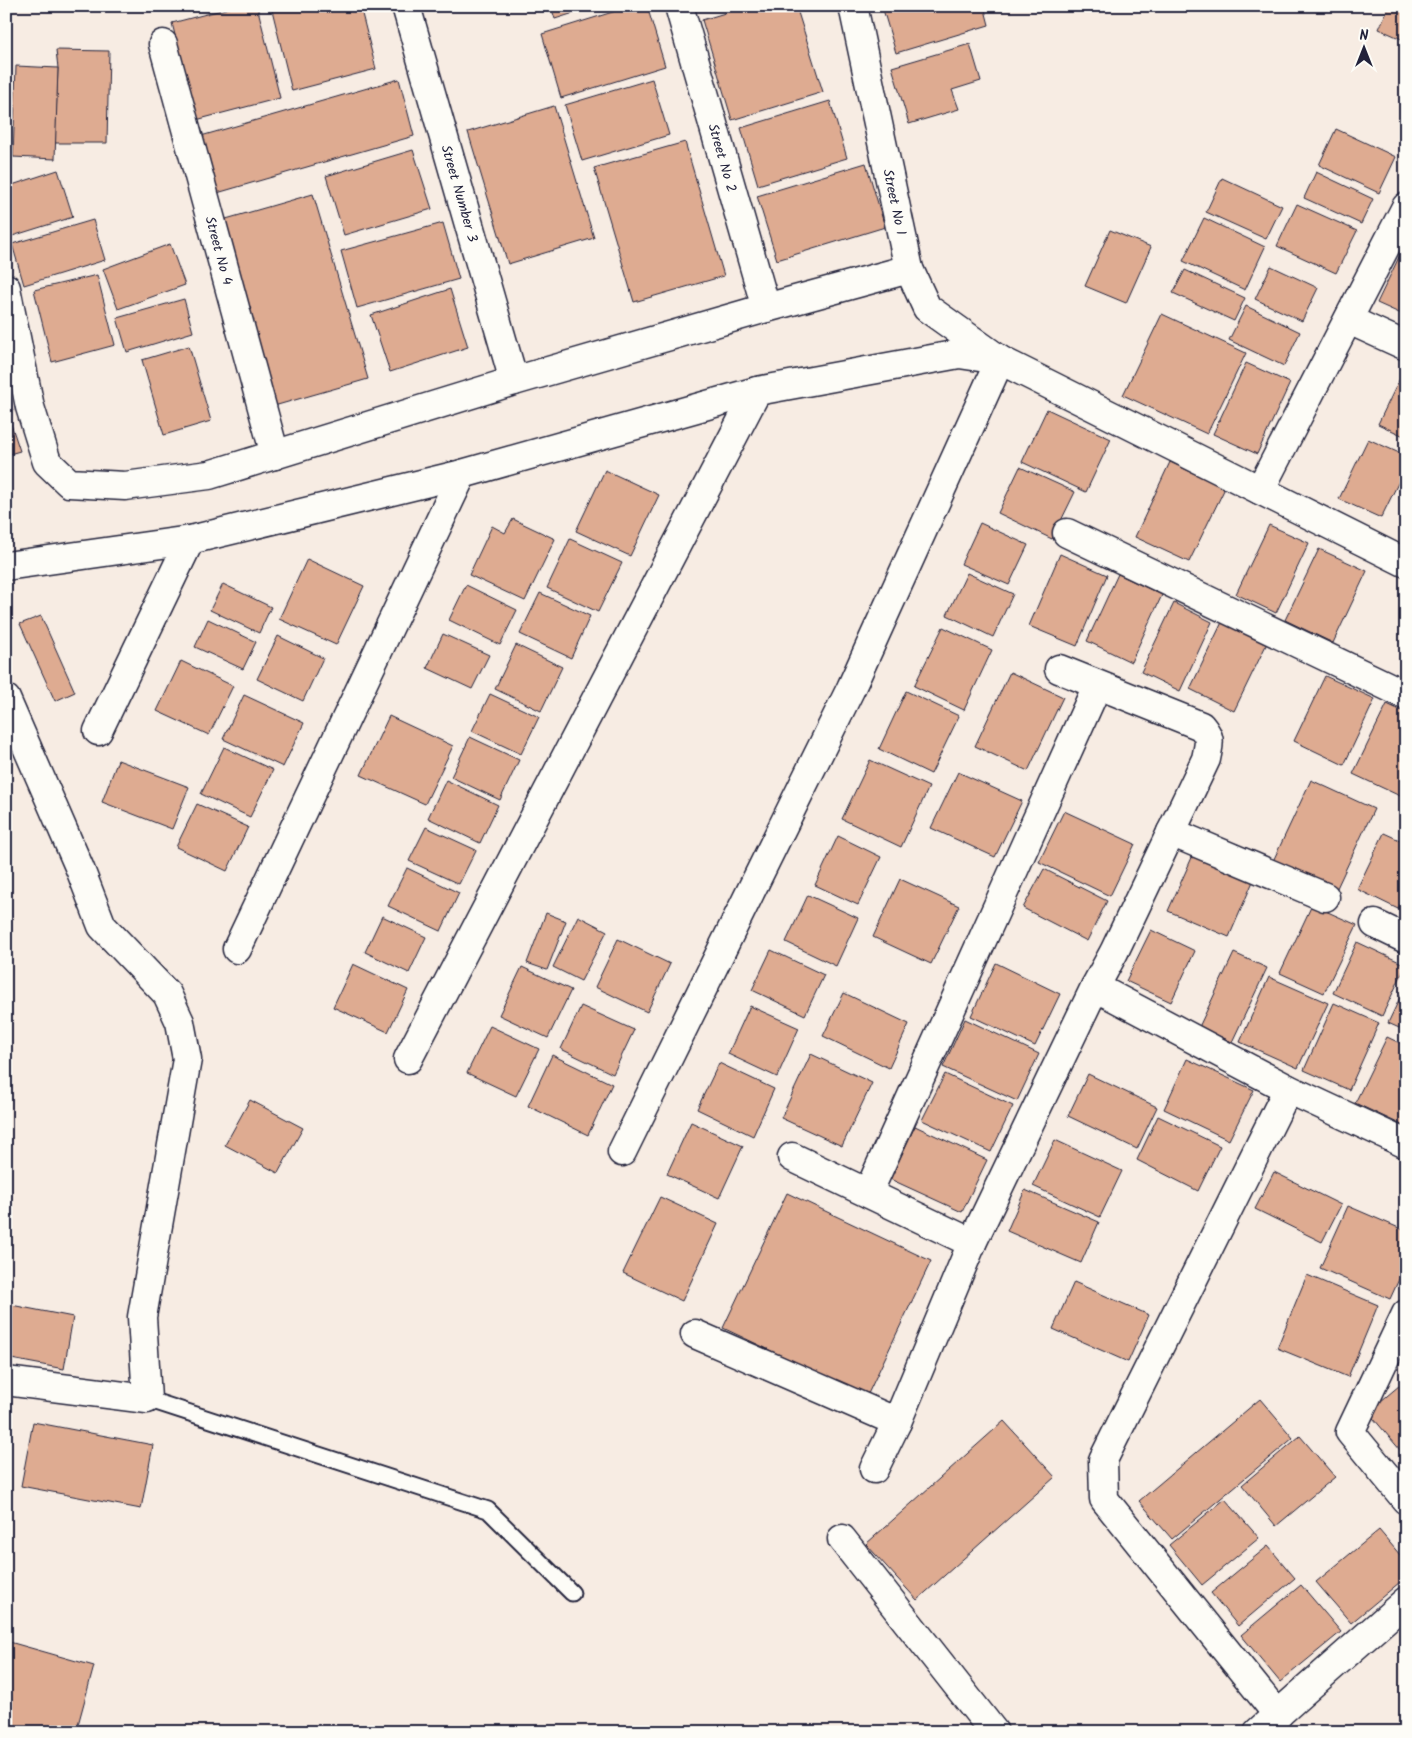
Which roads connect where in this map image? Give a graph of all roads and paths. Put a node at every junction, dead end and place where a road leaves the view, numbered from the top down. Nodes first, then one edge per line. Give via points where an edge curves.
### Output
1 (406, 6) edge
2 (679, 6) edge
3 (853, 6) edge
4 (163, 44) dead end
5 (1406, 207) edge
6 (909, 269) junction
7 (6, 288) edge
8 (766, 308) junction
9 (1348, 320) junction
10 (1406, 346) edge
11 (1000, 360) junction
12 (514, 382) junction
13 (757, 391) junction
14 (275, 455) junction
15 (462, 474) junction
16 (1260, 490) junction
17 (1067, 533) dead end
18 (190, 540) junction
19 (1406, 563) edge
20 (6, 566) edge
21 (1059, 669) dead end
22 (1097, 686) junction
23 (1406, 695) edge
24 (6, 699) edge
25 (98, 731) dead end
26 (1171, 832) junction
27 (1325, 897) dead end
28 (1375, 924) dead end
29 (1406, 939) edge
30 (238, 949) dead end
31 (1095, 987) junction
32 (408, 1060) dead end
33 (1288, 1089) junction
34 (1406, 1144) edge
35 (622, 1152) dead end
36 (792, 1157) dead end
37 (868, 1193) junction
38 (972, 1243) junction
39 (1406, 1314) edge
40 (695, 1334) dead end
41 (6, 1381) edge
42 (147, 1399) junction
43 (897, 1422) junction
44 (874, 1469) dead end
45 (1406, 1500) edge
46 (842, 1539) dead end
47 (572, 1593) dead end
48 (1406, 1602) edge
49 (1268, 1723) edge
50 (994, 1732) edge

1 - 12 street, Street Number 3
2 - 8 street, Street No 2
3 - 6 street, Street No 1
4 - 14 street, Street No 4
5 - 9 street
6 - 8 street
6 - 11 street, Street No 1 via 928,308
7 - 14 street via 30,407 47,462 70,483 125,486 209,476
8 - 12 street
9 - 10 street
9 - 16 street
11 - 13 street via 959,354
11 - 16 street
11 - 35 street via 851,688
12 - 14 street
13 - 15 street
13 - 32 street
15 - 18 street
15 - 30 street
16 - 19 street
17 - 23 street
18 - 20 street
18 - 25 street
21 - 22 street
22 - 26 street via 1201,726 1209,735 1206,759
22 - 37 street
24 - 42 street via 102,926 167,994 180,1022 187,1060 142,1317
26 - 27 street
26 - 31 street
28 - 29 street
31 - 33 street
31 - 38 street
33 - 34 street
33 - 49 street via 1103,1460 1104,1499
36 - 37 street
37 - 38 street
38 - 43 street
39 - 45 street via 1350,1432
40 - 43 street
41 - 42 street
42 - 47 lane via 488,1510
43 - 44 street
46 - 50 street
48 - 49 street

